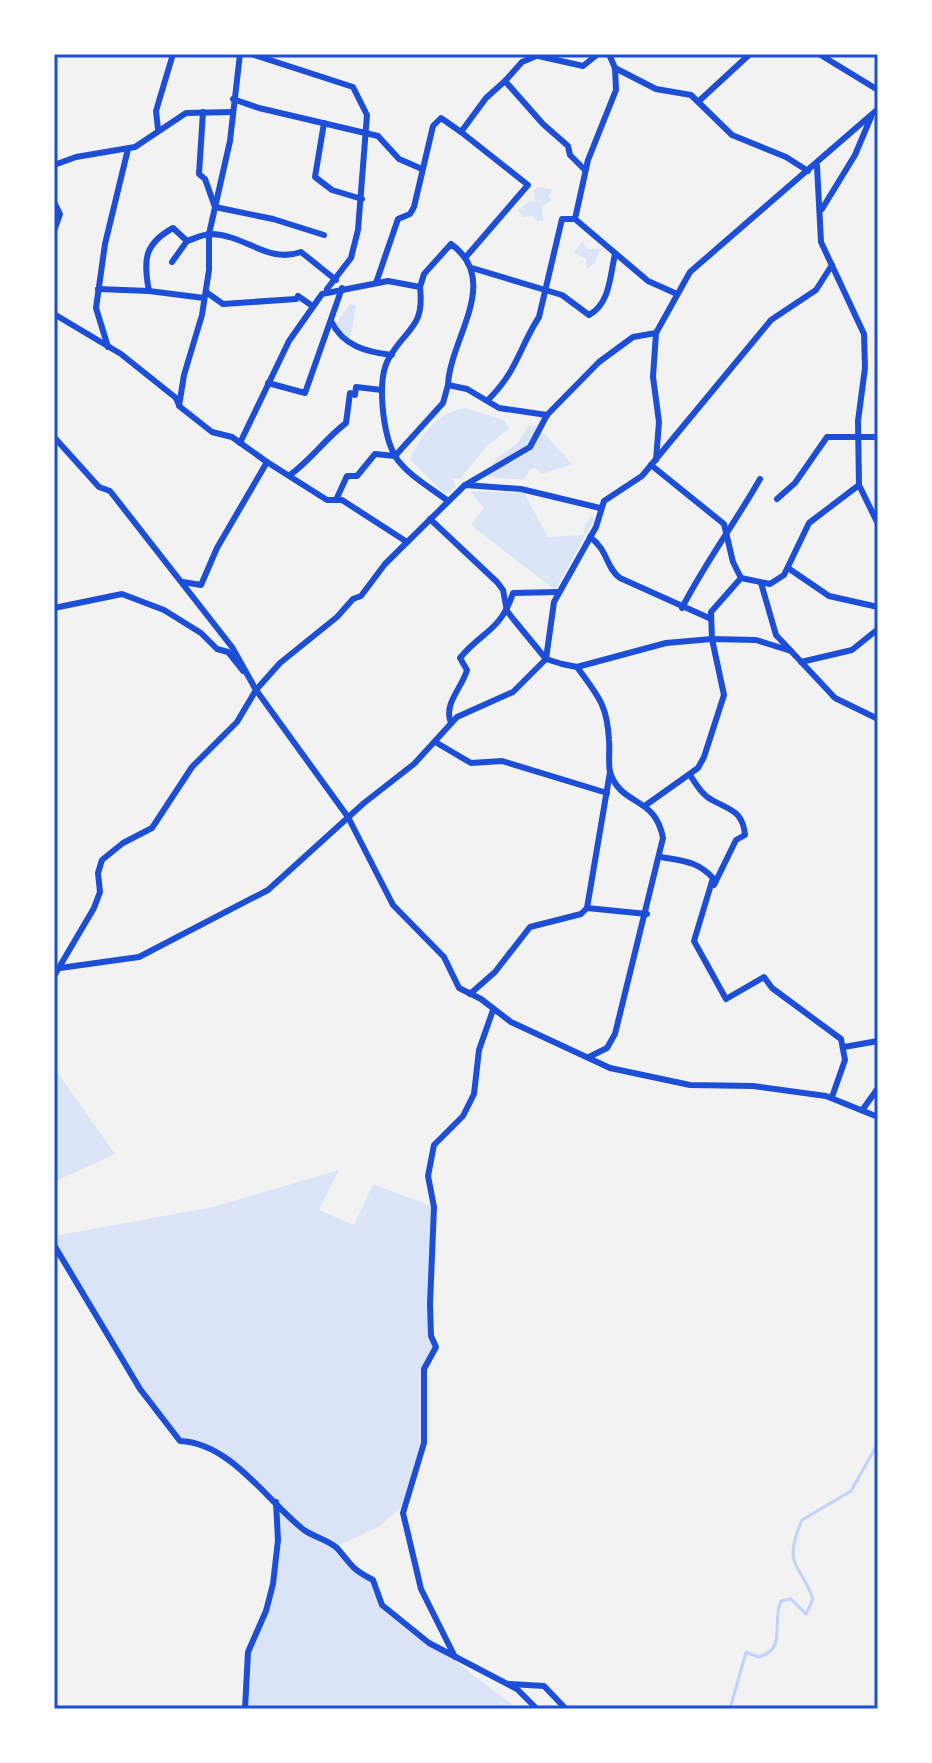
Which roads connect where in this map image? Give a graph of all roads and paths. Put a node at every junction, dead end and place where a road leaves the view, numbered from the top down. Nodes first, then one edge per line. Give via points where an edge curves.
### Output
1 (173, 54) edge
2 (240, 54) edge
3 (251, 54) edge
4 (598, 54) edge
5 (609, 54) edge
6 (750, 54) edge
7 (819, 54) edge
8 (532, 56) edge
9 (615, 68) junction
10 (505, 81) junction
11 (878, 90) edge
12 (233, 99) junction
13 (699, 101) junction
14 (878, 109) edge
15 (203, 112) junction
16 (233, 112) junction
17 (871, 116) junction
18 (324, 123) junction
19 (158, 129) junction
20 (461, 132) junction
21 (366, 133) junction
22 (128, 149) junction
23 (54, 165) edge
24 (817, 166) junction
25 (422, 169) junction
26 (585, 170) junction
27 (808, 171) junction
28 (362, 199) junction
29 (54, 202) edge
30 (215, 207) junction
31 (820, 212) junction
32 (575, 219) junction
33 (54, 231) edge
34 (209, 234) junction
35 (324, 235) dead end
36 (187, 241) junction
37 (615, 254) junction
38 (465, 258) junction
39 (172, 262) dead end
40 (832, 265) junction
41 (472, 268) junction
42 (336, 280) junction
43 (376, 283) junction
44 (420, 287) junction
45 (342, 288) junction
46 (98, 289) junction
47 (547, 290) junction
48 (149, 291) junction
49 (325, 292) junction
50 (677, 294) junction
51 (205, 295) junction
52 (311, 305) junction
53 (54, 314) edge
54 (331, 321) junction
55 (656, 333) junction
56 (108, 347) junction
57 (392, 355) junction
58 (268, 383) junction
59 (448, 385) junction
60 (382, 390) junction
61 (488, 400) junction
62 (179, 406) junction
63 (547, 415) junction
64 (54, 437) edge
65 (858, 437) junction
66 (878, 437) edge
67 (240, 443) junction
68 (395, 456) junction
69 (267, 462) junction
70 (653, 463) junction
71 (290, 475) junction
72 (760, 479) dead end
73 (465, 485) junction
74 (859, 485) junction
75 (777, 499) dead end
76 (336, 500) junction
77 (448, 501) junction
78 (600, 508) junction
79 (430, 519) junction
80 (878, 522) edge
81 (728, 534) junction
82 (590, 537) junction
83 (407, 542) junction
84 (788, 568) junction
85 (741, 578) junction
86 (183, 582) junction
87 (761, 583) junction
88 (558, 592) junction
89 (878, 607) edge
90 (54, 608) edge
91 (682, 608) junction
92 (507, 611) junction
93 (709, 618) junction
94 (878, 629) edge
95 (712, 639) junction
96 (791, 651) junction
97 (546, 659) junction
98 (801, 662) junction
99 (577, 667) junction
100 (256, 688) junction
101 (878, 719) edge
102 (451, 723) junction
103 (437, 743) junction
104 (610, 772) junction
105 (690, 775) junction
106 (607, 793) junction
107 (646, 805) junction
108 (348, 817) junction
109 (661, 857) junction
110 (587, 908) junction
111 (701, 909) junction
112 (647, 914) junction
113 (60, 968) junction
114 (54, 976) edge
115 (470, 994) junction
116 (493, 1010) junction
117 (878, 1041) edge
118 (844, 1047) junction
119 (589, 1057) junction
120 (878, 1088) edge
121 (832, 1097) junction
122 (863, 1109) junction
123 (878, 1117) edge
124 (54, 1245) edge
125 (276, 1502) junction
126 (455, 1657) junction
127 (506, 1684) junction
128 (245, 1709) edge
129 (537, 1709) edge
130 (566, 1709) edge

1 - 19 street via 156,111
2 - 12 street
3 - 21 street via 353,87 366,108
4 - 8 street via 583,66
5 - 9 street
6 - 13 street
7 - 11 street
8 - 10 street
9 - 13 street via 647,85 681,90
9 - 26 street via 615,93
10 - 20 street
10 - 26 street
12 - 16 street
12 - 18 street
13 - 27 street via 732,135
14 - 17 street
15 - 16 street
15 - 19 street via 186,113
15 - 30 street via 199,174
16 - 30 street
17 - 24 street
17 - 31 street via 855,155
18 - 21 street
18 - 28 street via 315,177 332,190
19 - 22 street
20 - 25 street via 442,118 437,120
20 - 38 street via 528,184
21 - 25 street via 382,138 402,162
21 - 28 street
22 - 23 street
22 - 46 street
24 - 27 street
24 - 31 street
25 - 43 street via 414,207 398,218
26 - 32 street
27 - 50 street via 690,272
28 - 42 street via 351,258
29 - 33 street via 60,214
30 - 34 street
30 - 35 street
31 - 40 street via 821,242
32 - 37 street
32 - 47 street via 562,219
34 - 36 street
34 - 42 street via 246,242 278,258 301,252
34 - 51 street
36 - 39 street
36 - 48 street via 173,228 156,238 144,264
37 - 47 street via 605,298 593,314 584,314
37 - 50 street via 648,281
38 - 41 street
38 - 44 street via 448,245
40 - 65 street via 864,334
40 - 70 street via 816,290 771,320
41 - 47 street
41 - 59 street via 472,299
42 - 49 street
43 - 44 street
43 - 45 street
44 - 57 street via 419,318
45 - 49 street
45 - 54 street
46 - 48 street
46 - 56 street via 96,309
47 - 61 street via 522,355
48 - 51 street
49 - 52 street
50 - 55 street
51 - 52 street via 223,304 298,296
51 - 62 street
52 - 58 street
53 - 56 street
54 - 57 street via 339,336 361,350
54 - 58 street via 305,393
55 - 63 street via 633,337 610,353
55 - 70 street via 653,377 659,422
56 - 62 street via 176,398
57 - 60 street
58 - 67 street
59 - 61 street
59 - 68 street via 443,403
60 - 68 street
60 - 71 street via 356,387 355,395 350,393 346,423
61 - 63 street via 499,408
62 - 67 street via 212,432
63 - 73 street via 530,447
64 - 86 street via 99,487 110,491
65 - 66 street
65 - 74 street
65 - 75 street via 827,437
67 - 69 street
68 - 76 street via 375,454 357,476 347,476
68 - 77 street
69 - 71 street
69 - 86 street via 201,585
70 - 78 street
70 - 81 street via 722,522
71 - 76 street via 327,500
72 - 81 street
73 - 77 street
73 - 78 street via 521,489
74 - 80 street
74 - 84 street via 809,523
76 - 83 street
77 - 79 street
78 - 82 street
79 - 83 street
79 - 92 street via 497,582
81 - 85 street
81 - 91 street via 702,568
82 - 88 street
82 - 91 street via 610,558 617,576
83 - 100 street via 361,596
84 - 87 street via 781,578
84 - 89 street via 829,596
85 - 87 street
85 - 93 street
86 - 100 street
87 - 96 street via 770,625
88 - 92 street via 513,593
88 - 97 street
90 - 100 street via 122,594 164,610 228,652
91 - 93 street
92 - 97 street
92 - 102 street via 485,639 460,658 467,670 453,697
93 - 95 street
94 - 98 street via 852,650
95 - 96 street via 756,640
95 - 99 street via 666,643
95 - 105 street via 724,695 704,757
96 - 98 street
97 - 99 street
97 - 102 street via 513,692
98 - 101 street via 835,698
99 - 104 street via 603,700
100 - 108 street
100 - 113 street via 237,722 192,767 152,828 102,860 94,908
102 - 103 street
103 - 106 street via 471,763 502,761
103 - 108 street
104 - 106 street
104 - 107 street via 624,794
105 - 107 street
105 - 111 street via 710,800 740,816 745,835 736,840
106 - 110 street
107 - 109 street via 660,823
108 - 113 street via 277,883 198,928 139,957
108 - 115 street via 393,905 444,957 459,988
109 - 111 street via 690,861 713,878
109 - 112 street
110 - 112 street
110 - 115 street via 530,927
111 - 118 street via 694,941 726,999 764,977 831,1029
112 - 119 street via 615,1034 607,1048
113 - 114 street
115 - 116 street
116 - 119 street
116 - 126 street via 479,1050 474,1094 463,1116 434,1145 428,1176 434,1207 430,1304 436,1347 424,1369 424,1443 403,1513 421,1589
117 - 118 street
118 - 121 street via 845,1060
119 - 121 street via 622,1071 690,1085 753,1086
120 - 122 street
121 - 122 street
122 - 123 street
124 - 125 street via 140,1389 180,1441 197,1441 254,1479
125 - 126 street via 304,1530 336,1547 349,1567 373,1580 382,1605
125 - 128 street via 273,1584 248,1652
126 - 127 street
127 - 129 street
127 - 130 street via 544,1686

